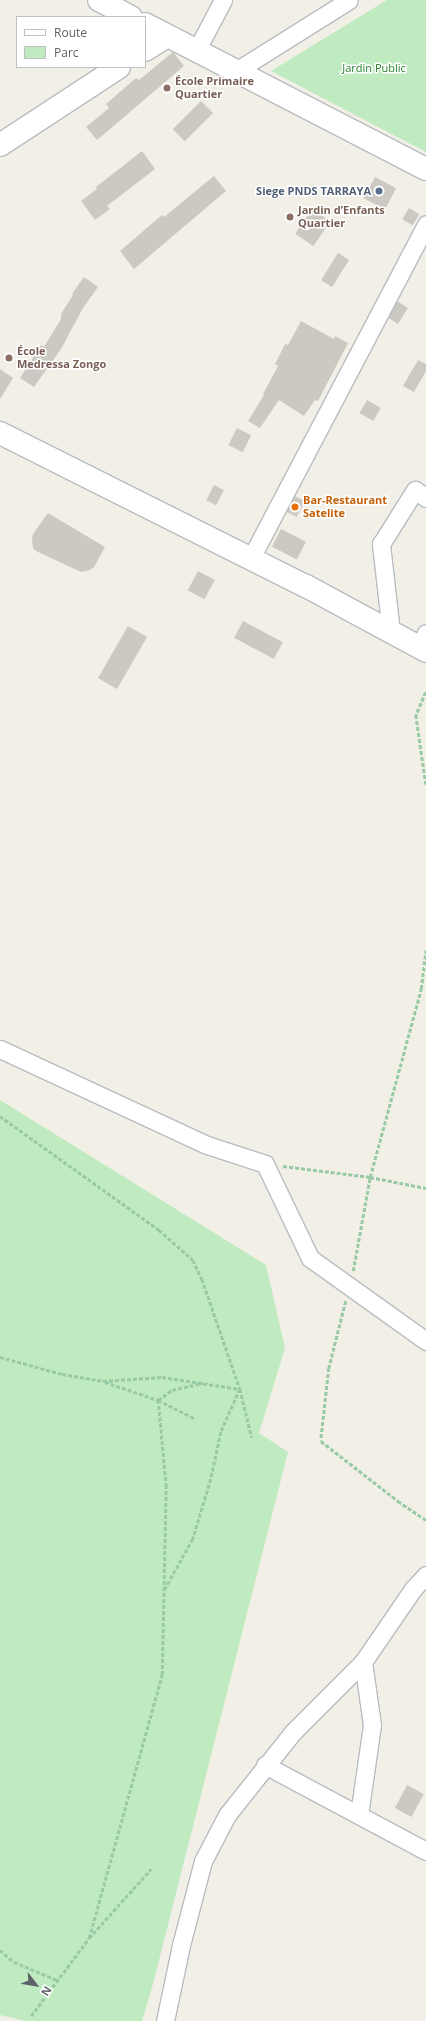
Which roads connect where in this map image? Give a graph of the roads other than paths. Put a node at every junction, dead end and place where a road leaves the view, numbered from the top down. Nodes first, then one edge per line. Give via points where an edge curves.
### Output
1 (100, 0) edge
2 (223, 0) edge
3 (349, 0) edge
4 (129, 16) edge
5 (146, 25) edge
6 (167, 36) junction
7 (146, 49) edge
8 (196, 51) junction
9 (117, 68) edge
10 (236, 71) junction
11 (0, 145) edge
12 (426, 169) edge
13 (426, 224) edge
14 (0, 433) edge
15 (426, 498) edge
16 (250, 558) junction
17 (391, 632) junction
18 (424, 644) edge
19 (0, 1049) edge
20 (426, 1341) edge
21 (426, 1575) edge
22 (363, 1662) junction
23 (265, 1765) junction
24 (359, 1815) junction
25 (426, 1851) edge
26 (165, 2021) edge

1 - 4 street
2 - 8 street
3 - 10 street
5 - 6 street
6 - 7 street
6 - 8 street
8 - 10 street
9 - 11 street
10 - 12 street
13 - 16 street
14 - 16 street
15 - 17 street via 415,490 381,544
16 - 17 street
17 - 18 street
19 - 20 street via 207,1145 265,1164 310,1258
21 - 22 street via 413,1589
22 - 23 street via 293,1732
22 - 24 street via 372,1725
23 - 24 street
23 - 26 street via 227,1815 203,1861
24 - 25 street

